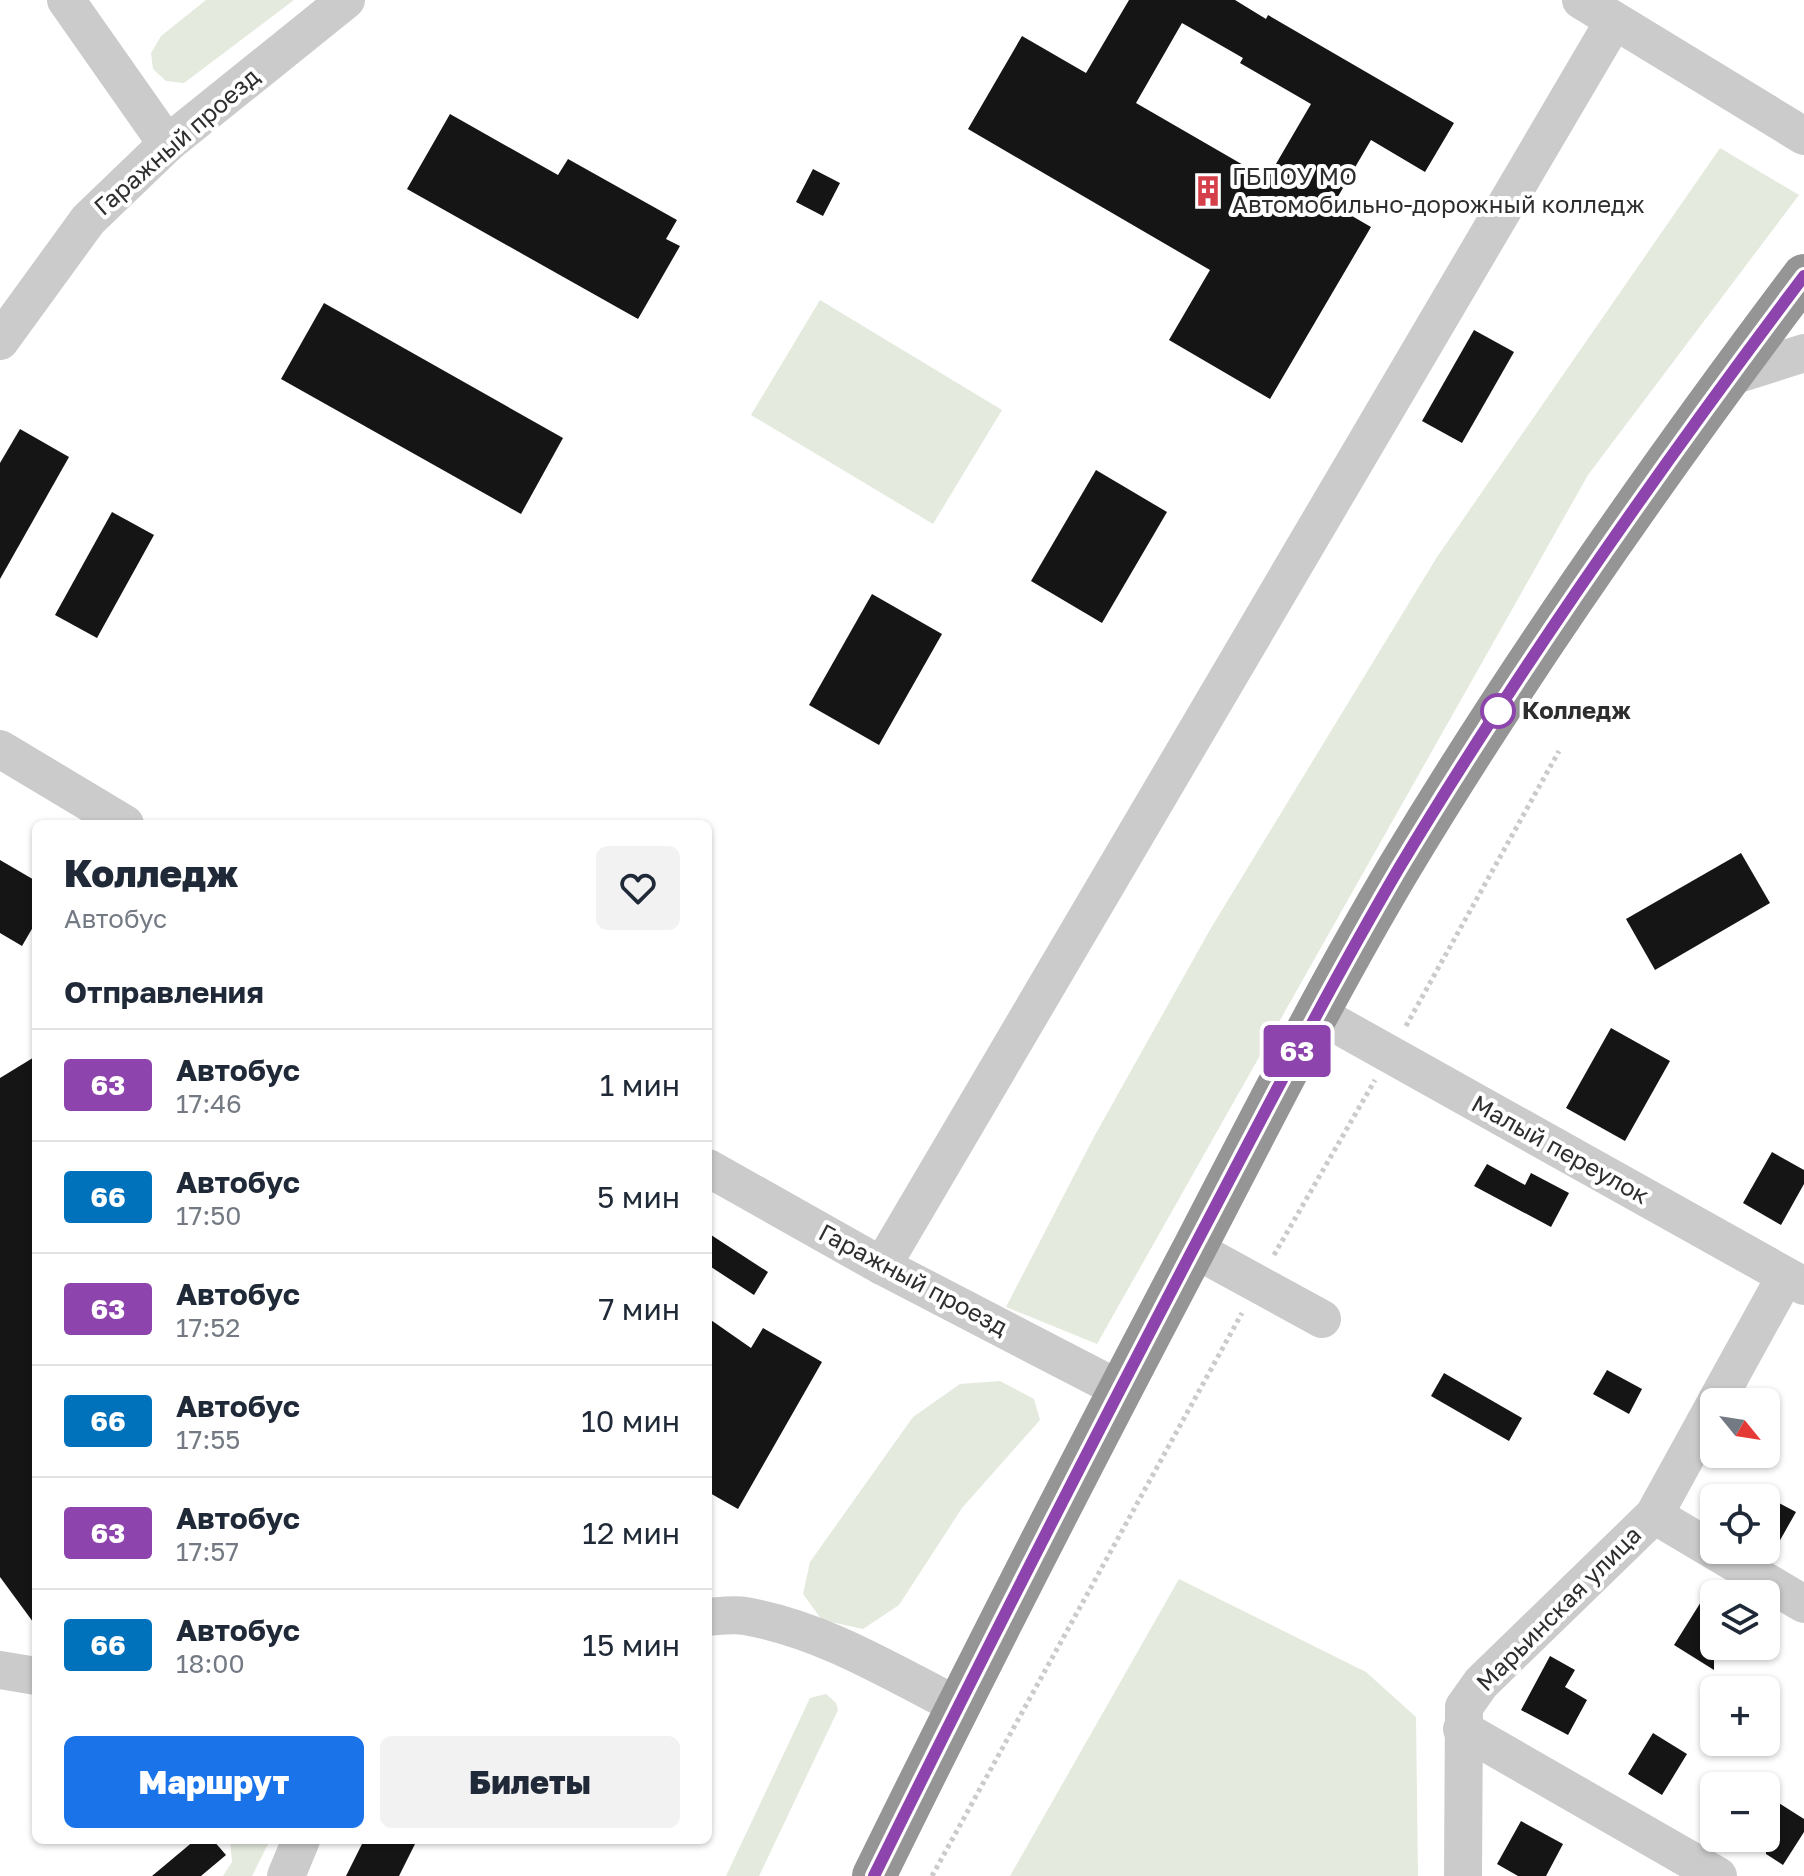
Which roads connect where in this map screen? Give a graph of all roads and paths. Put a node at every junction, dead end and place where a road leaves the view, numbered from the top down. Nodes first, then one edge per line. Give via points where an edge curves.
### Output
1 (66, 0) edge
2 (346, 0) edge
3 (1581, 0) edge
4 (1614, 21) junction
5 (1804, 136) edge
6 (167, 144) junction
7 (1804, 276) edge
8 (0, 341) edge
9 (1804, 353) edge
10 (1729, 377) junction
11 (0, 749) edge
12 (1559, 751) dead end
13 (118, 820) edge
14 (1316, 1013) junction
15 (1390, 1055) junction
16 (712, 1170) edge
17 (1194, 1249) junction
18 (882, 1266) junction
19 (1794, 1282) edge
20 (1258, 1284) junction
21 (1322, 1319) dead end
22 (1725, 1388) edge
23 (1119, 1389) junction
24 (1700, 1431) edge
25 (1654, 1515) junction
26 (1804, 1604) edge
27 (712, 1617) edge
28 (0, 1670) edge
29 (32, 1675) edge
30 (958, 1706) junction
31 (1462, 1729) junction
32 (299, 1844) edge
33 (286, 1876) edge
34 (874, 1876) edge
35 (932, 1876) edge
36 (1463, 1876) edge
37 (1718, 1876) edge

1 - 6 street
2 - 6 street, Гаражный проезд
3 - 4 street
4 - 5 street
4 - 18 street
6 - 8 street, Гаражный проезд via 88,220
7 - 10 highway
9 - 10 street
10 - 14 highway via 1467,758
11 - 13 street
12 - 15 path
14 - 15 street, Малый переулок
14 - 17 highway
15 - 19 street, Малый переулок
15 - 20 path
16 - 18 street, Гаражный проезд
17 - 20 street
17 - 23 highway
18 - 23 street, Гаражный проезд
19 - 22 street, Марьинская улица
20 - 21 street
20 - 35 path
23 - 30 highway
24 - 25 street, Марьинская улица
25 - 26 street
25 - 31 street, Марьинская улица via 1481,1683 1464,1707
27 - 30 street via 743,1615 791,1627
28 - 29 street
30 - 34 highway
31 - 36 street, Марьинская улица
31 - 37 street
32 - 33 street

